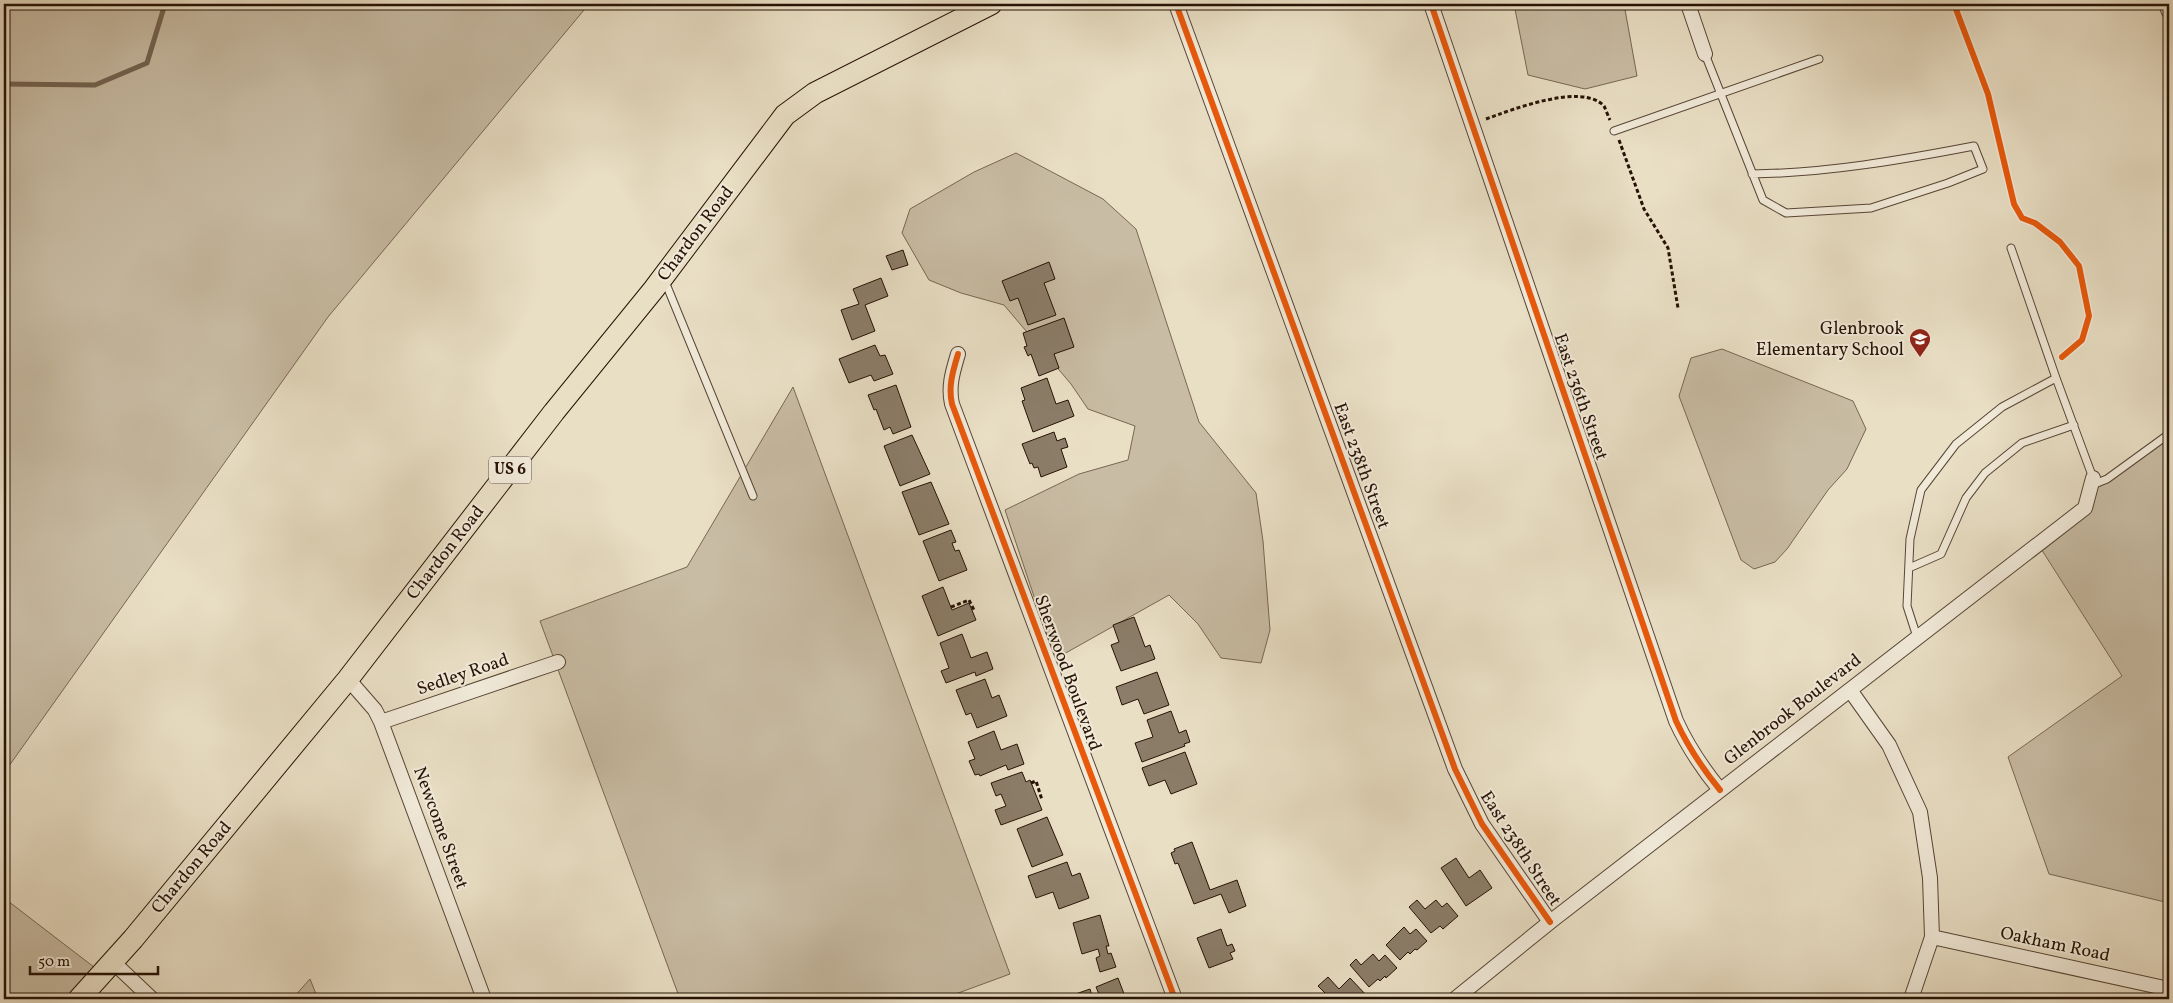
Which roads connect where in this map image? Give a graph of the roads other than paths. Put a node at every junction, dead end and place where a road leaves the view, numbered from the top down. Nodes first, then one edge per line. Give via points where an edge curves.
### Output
1 (991, 4) edge
2 (1176, 4) edge
3 (1431, 4) edge
4 (1688, 4) edge
5 (2166, 4) edge
6 (2169, 12) edge
7 (1705, 54) joint
8 (1819, 60) dead end
9 (1720, 94) junction
10 (1614, 131) road end
11 (1752, 174) junction
12 (2011, 248) dead end
13 (663, 276) junction
14 (958, 354) dead end
15 (2056, 378) junction
16 (2074, 425) junction
17 (2169, 434) edge
18 (2092, 481) junction
19 (753, 496) dead end
20 (1909, 568) junction
21 (1917, 637) junction
22 (558, 662) dead end
23 (348, 679) junction
24 (1850, 690) junction
25 (381, 722) junction
26 (1720, 790) junction
27 (1550, 922) junction
28 (1932, 937) junction
29 (113, 962) junction
30 (2169, 989) edge
31 (79, 999) edge
32 (152, 999) edge
33 (484, 999) edge
34 (1175, 999) edge
35 (1455, 999) edge
36 (1911, 999) edge

1 - 13 main road, Chardon Road / US 6 via 815,93 785,115
2 - 27 street, East 238th Street via 1455,768 1482,824
3 - 26 street, East 236th Street via 1676,721 1688,747
4 - 7 street
5 - 6 street
7 - 9 lane
8 - 9 lane
9 - 10 lane
9 - 11 lane
11 - 11 lane via 1763,200 1786,213 1872,208 1983,169 1974,146 1895,161 1792,173
12 - 15 lane
13 - 19 lane
13 - 23 main road, Chardon Road / US 6
14 - 34 street, Sherwood Boulevard via 950,388 958,422
15 - 16 lane
15 - 20 lane via 2002,407 1956,444 1921,490 1910,539
16 - 18 lane
16 - 20 lane via 2022,443 1985,473 1966,498 1941,554
17 - 18 lane via 2107,479
18 - 21 street, Glenbrook Boulevard via 2085,508
20 - 21 lane via 1907,606
21 - 24 street, Glenbrook Boulevard
22 - 25 street, Sedley Road
23 - 25 street, Newcome Street via 375,710
23 - 29 main road, Chardon Road / US 6
24 - 26 street, Glenbrook Boulevard
24 - 28 street via 1889,745 1920,812 1930,878
25 - 33 street, Newcome Street
26 - 27 street, Glenbrook Boulevard
27 - 35 street, Glenbrook Boulevard
28 - 30 street, Oakham Road
28 - 36 street
29 - 31 main road, Chardon Road / US 6
29 - 32 street

